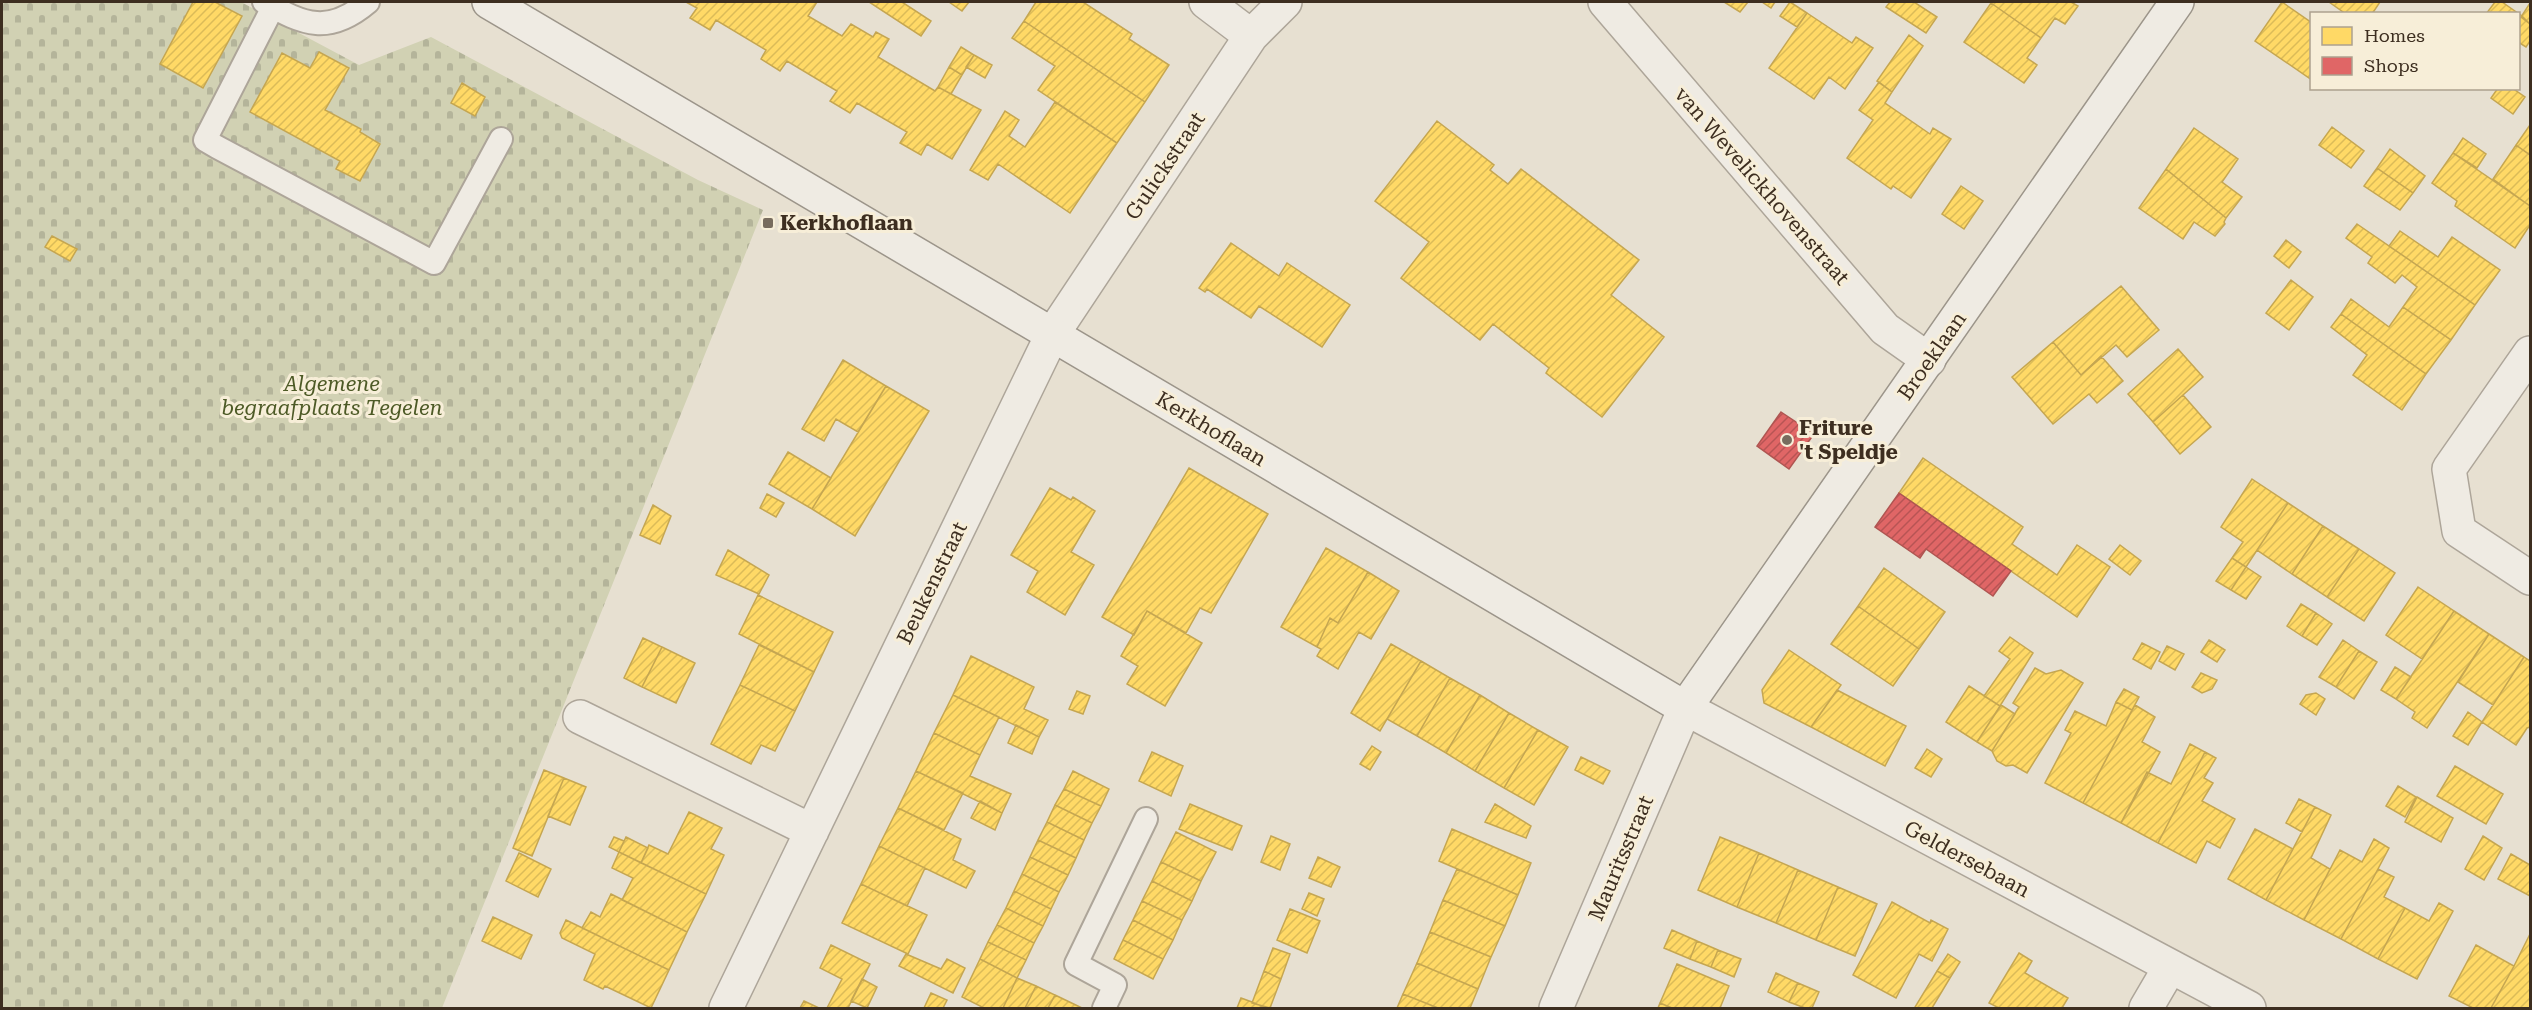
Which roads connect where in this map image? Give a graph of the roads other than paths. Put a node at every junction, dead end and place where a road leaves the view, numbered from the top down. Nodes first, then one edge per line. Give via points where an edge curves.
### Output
1 (368, 2) edge
2 (489, 2) edge
3 (1206, 2) edge
4 (1285, 2) edge
5 (1605, 2) edge
6 (2176, 2) edge
7 (269, 4) edge
8 (1251, 36) junction
9 (501, 139) dead end
10 (1052, 335) junction
11 (2530, 353) edge
12 (1929, 360) junction
13 (2530, 578) edge
14 (1685, 708) junction
15 (580, 717) dead end
16 (1146, 819) dead end
17 (812, 831) junction
18 (2170, 967) junction
19 (726, 1008) edge
20 (1104, 1008) edge
21 (1556, 1008) edge
22 (2146, 1008) edge
23 (2249, 1008) edge

1 - 7 lane via 355,13 323,24 301,21
2 - 10 street, Kerkhoflaan
3 - 8 street
4 - 8 street, Gulickstraat
5 - 12 street, van Wevelickhovenstraat via 1885,329
6 - 12 street, Broeklaan
7 - 9 lane via 205,140 217,147 434,263
8 - 10 street, Gulickstraat
10 - 14 street, Kerkhoflaan
10 - 17 street, Beukenstraat
11 - 13 street via 2449,469 2459,531
12 - 14 street, Broeklaan
14 - 18 street, Geldersebaan
14 - 21 street, Mauritsstraat
15 - 17 street
16 - 20 lane via 1076,964 1115,986
17 - 19 street, Beukenstraat
18 - 22 street
18 - 23 street, Geldersebaan

